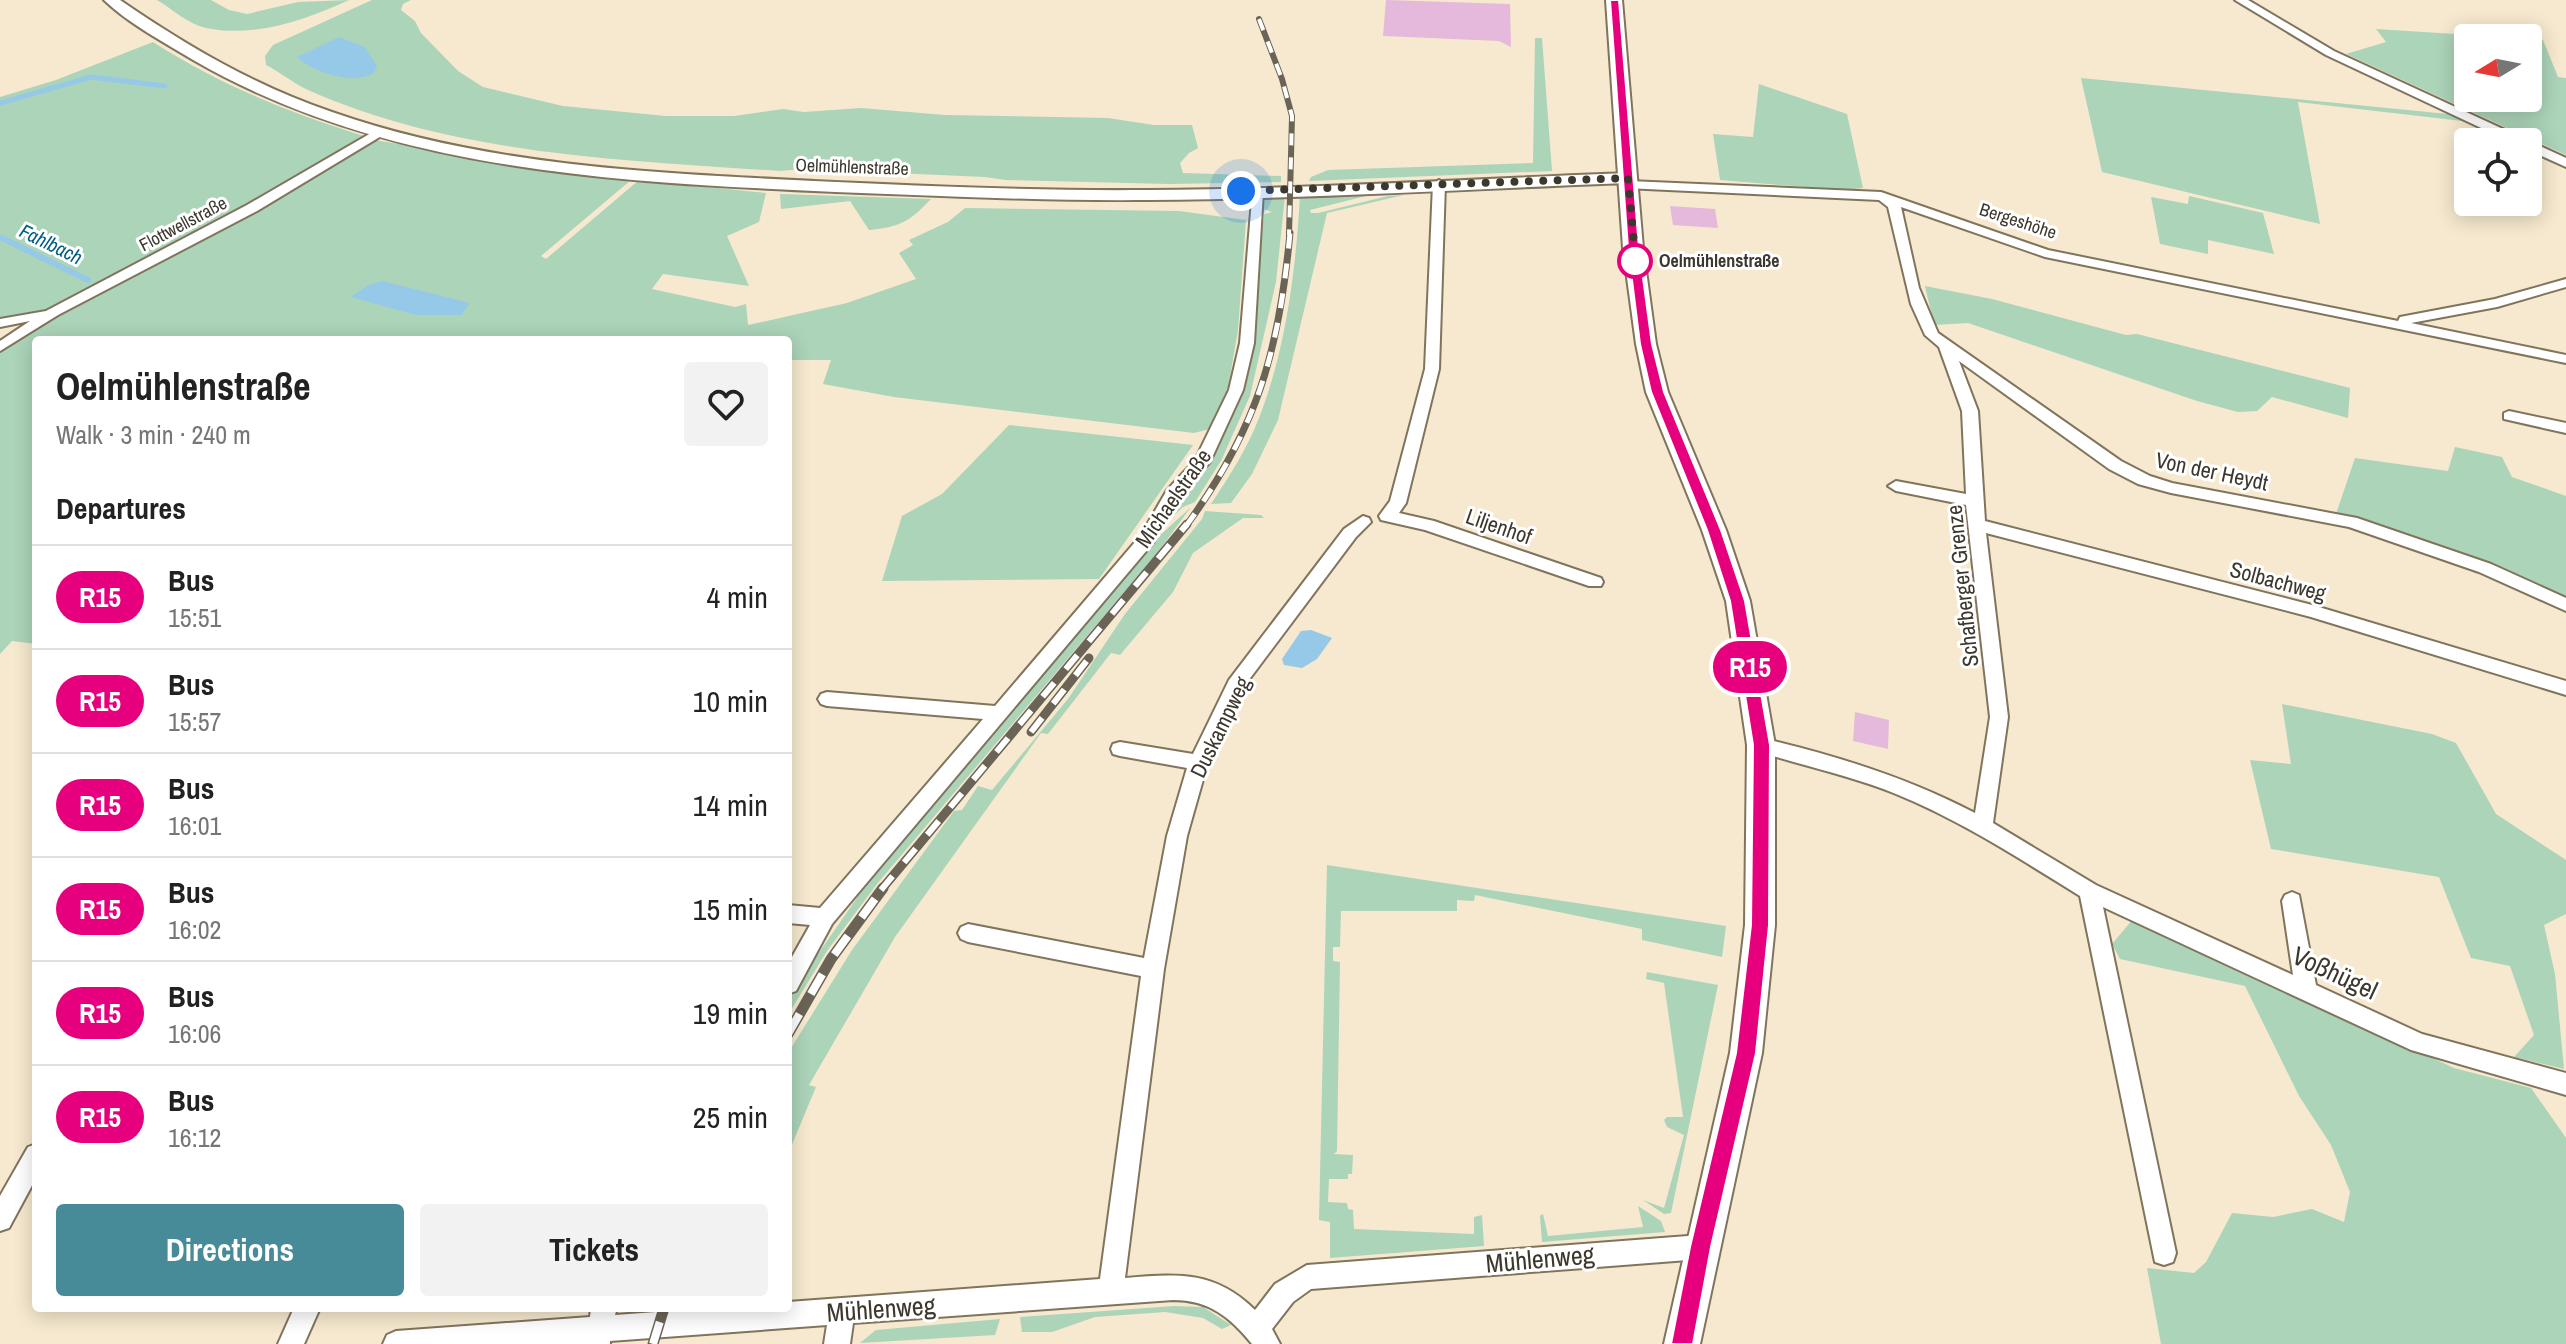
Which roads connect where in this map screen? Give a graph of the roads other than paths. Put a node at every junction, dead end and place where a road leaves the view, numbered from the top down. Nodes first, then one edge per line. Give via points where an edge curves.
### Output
1 (111, 0) edge
2 (1614, 0) edge
3 (2240, 0) edge
4 (2491, 128) edge
5 (382, 132) junction
6 (2542, 152) edge
7 (2566, 163) edge
8 (1628, 181) junction
9 (1439, 184) junction
10 (1257, 191) junction
11 (1881, 196) junction
12 (2566, 283) edge
13 (53, 312) junction
14 (2394, 322) junction
15 (0, 323) edge
16 (1943, 344) junction
17 (0, 347) edge
18 (2566, 359) edge
19 (2509, 416) dead end
20 (2566, 428) edge
21 (1896, 486) dead end
22 (1974, 501) junction
23 (1363, 522) dead end
24 (1977, 525) junction
25 (1595, 582) dead end
26 (2566, 605) edge
27 (2566, 688) edge
28 (827, 699) dead end
29 (998, 713) junction
30 (1761, 745) junction
31 (1120, 749) dead end
32 (1198, 762) junction
33 (1983, 827) junction
34 (2089, 891) junction
35 (2292, 901) dead end
36 (792, 914) edge
37 (825, 918) junction
38 (968, 933) dead end
39 (1153, 969) junction
40 (792, 977) edge
41 (2306, 991) junction
42 (2566, 1084) edge
43 (32, 1162) edge
44 (0, 1219) edge
45 (1701, 1247) junction
46 (2164, 1253) dead end
47 (1111, 1291) junction
48 (305, 1312) edge
49 (842, 1312) junction
50 (600, 1327) edge
51 (1262, 1336) edge
52 (291, 1344) edge
53 (396, 1344) edge
54 (837, 1344) edge
55 (1682, 1344) edge

1 - 5 street, Oelmühlenstraße via 212,68 295,104
2 - 8 main road
3 - 4 street via 2330,53
5 - 10 street, Oelmühlenstraße via 521,161 658,177 954,191
5 - 13 street, Flottwellstraße via 252,208
6 - 7 street
8 - 9 street, Oelmühlenstraße
8 - 11 street, Bergeshöhe
8 - 30 main road via 1646,344 1657,392 1738,601
9 - 10 street, Oelmühlenstraße
9 - 25 street, Liljenhof via 1432,369 1398,503 1387,516
10 - 29 street, Michaelstraße via 1247,343 1236,390 1214,440 1147,539
11 - 14 street, Bergeshöhe via 2045,253
11 - 16 street, Von der Heydt via 1894,206 1919,312
12 - 14 street, Bergeshöhe via 2497,303
13 - 15 street
13 - 17 street, Flottwellstraße
14 - 18 street, Bergeshöhe
16 - 22 street, Schafberger Grenze via 1970,411
16 - 26 street, Von der Heydt via 2090,450 2144,480 2351,522 2485,568
19 - 20 street
21 - 22 street
22 - 24 street, Schafberger Grenze
23 - 32 street, Duskampweg via 1235,685
24 - 27 street, Solbachweg via 2312,611
24 - 33 street, Schafberger Grenze via 1999,717
28 - 29 street
29 - 37 street, Michaelstraße
30 - 33 street, Voßhügel via 1819,757
30 - 45 main road via 1760,925 1746,1053
31 - 32 street
32 - 39 street, Duskampweg via 1177,836
33 - 34 street, Voßhügel
34 - 41 street, Voßhügel
34 - 46 street
35 - 41 street
36 - 37 street
37 - 40 street, Michaelstraße
38 - 39 street
39 - 47 street, Duskampweg
41 - 42 street, Voßhügel via 2419,1043
43 - 44 street
45 - 51 street, Mühlenweg via 1307,1277 1284,1293
45 - 55 main road
47 - 49 street, Mühlenweg
47 - 51 street, Mühlenweg via 1196,1288 1233,1306
48 - 52 street
49 - 50 street, Mühlenweg
49 - 54 street
50 - 53 street, Mühlenweg

